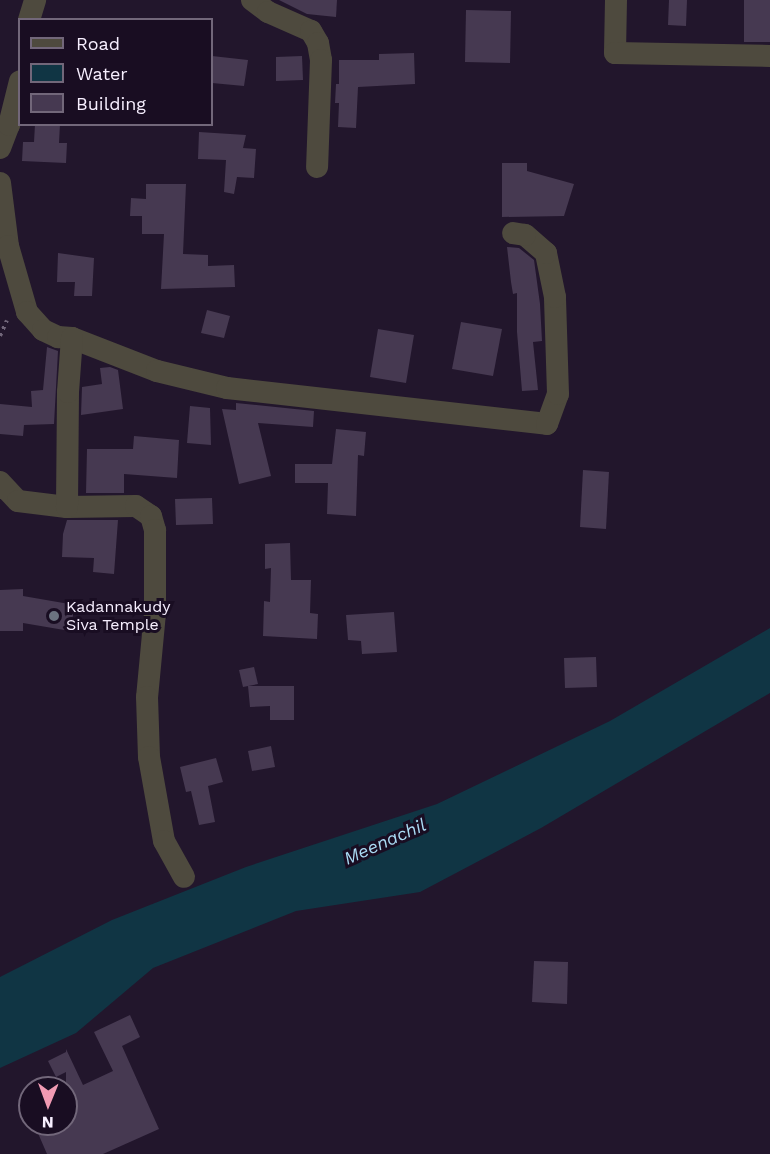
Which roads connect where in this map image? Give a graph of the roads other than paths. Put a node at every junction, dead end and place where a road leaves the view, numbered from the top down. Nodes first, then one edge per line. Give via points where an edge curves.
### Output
1 (35, 0) edge
2 (252, 0) edge
3 (616, 0) edge
4 (30, 18) edge
5 (770, 56) edge
6 (18, 89) edge
7 (0, 148) edge
8 (317, 167) dead end
9 (0, 183) edge
10 (513, 233) dead end
11 (72, 338) junction
12 (0, 482) edge
13 (67, 507) junction
14 (184, 877) dead end

1 - 4 street
2 - 8 street via 311,32 318,43 321,60
3 - 5 street via 615,53
6 - 7 street
9 - 11 street via 8,246 27,312 43,330
10 - 11 street via 525,235 546,253 555,297 558,394 547,424 227,388 157,371
11 - 13 street
12 - 13 street via 18,501
13 - 14 street via 136,507 151,516 155,531 155,613 147,697 150,768 164,841

